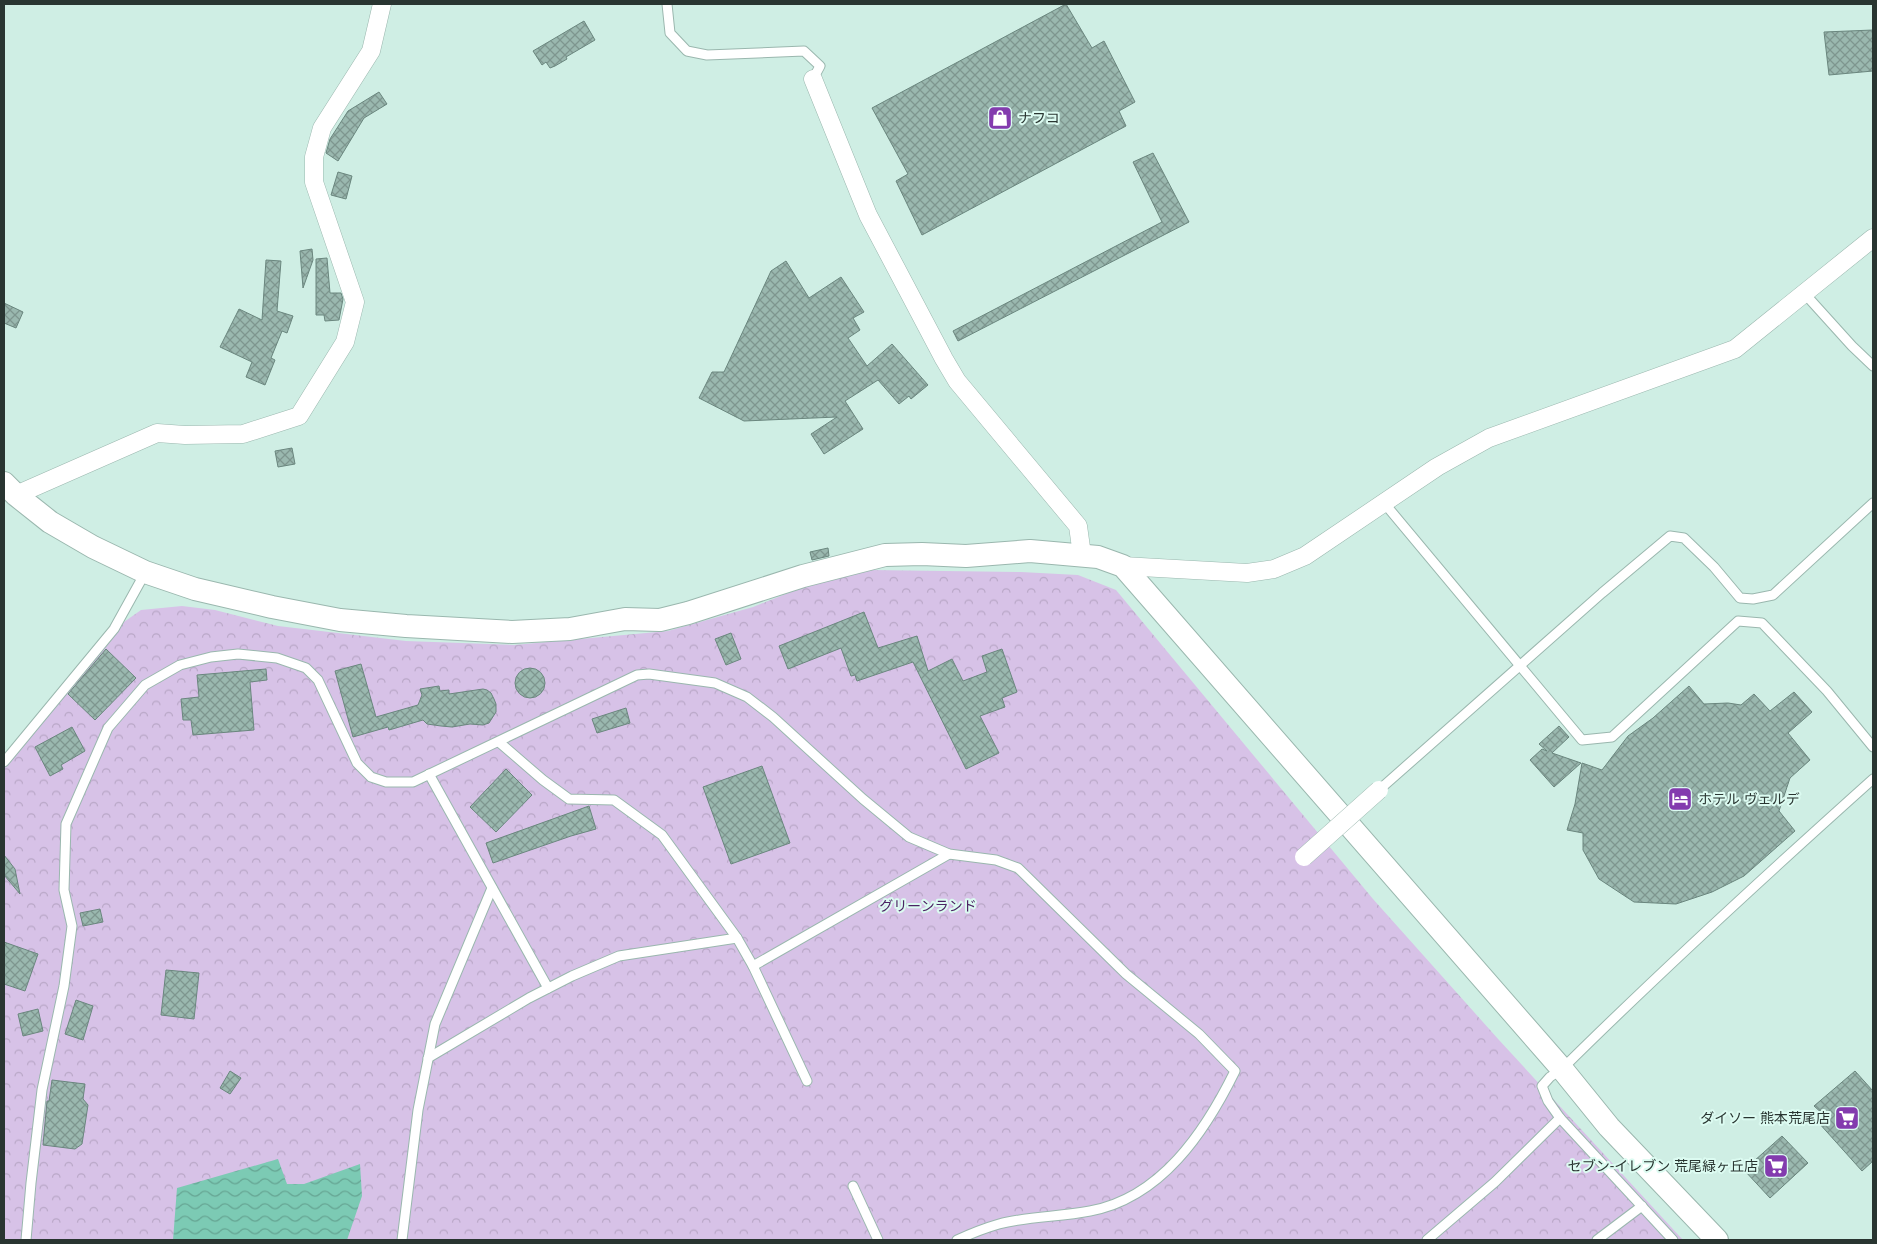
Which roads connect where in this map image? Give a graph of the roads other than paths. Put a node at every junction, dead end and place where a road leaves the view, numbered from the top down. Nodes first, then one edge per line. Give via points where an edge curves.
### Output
1 (382, 4) edge
2 (668, 4) edge
3 (813, 79) joint
4 (1873, 238) edge
5 (1805, 294) junction
6 (1873, 366) edge
7 (10, 489) edge
8 (1873, 503) edge
9 (1385, 504) junction
10 (1082, 555) junction
11 (1123, 566) junction
12 (146, 572) junction
13 (1519, 666) junction
14 (499, 742) junction
15 (1873, 746) edge
16 (4, 762) edge
17 (429, 774) junction
18 (1873, 779) edge
19 (1379, 790) joint
20 (949, 854) junction
21 (1304, 857) dead end
22 (492, 888) junction
23 (738, 938) junction
24 (753, 966) junction
25 (548, 988) junction
26 (428, 1058) junction
27 (1562, 1069) junction
28 (807, 1080) dead end
29 (1560, 1118) junction
30 (853, 1186) dead end
31 (1642, 1206) junction
32 (26, 1240) edge
33 (402, 1240) edge
34 (878, 1240) edge
35 (957, 1240) edge
36 (1427, 1240) edge
37 (1597, 1240) edge
38 (1673, 1240) edge
39 (1717, 1240) edge

1 - 7 street via 371,51 322,128 314,157 314,182 355,302 345,342 299,416 243,434 185,436 157,433
2 - 3 lane via 670,33 687,50 707,55 804,51 820,66
3 - 10 street via 868,215 944,358 957,381 1078,526
4 - 5 street
5 - 6 lane
5 - 9 street via 1735,349 1489,438 1437,467
7 - 12 street via 50,522
8 - 13 lane via 1773,595 1753,599 1740,598 1684,538 1670,536
9 - 11 street via 1305,556 1274,570 1247,573
9 - 13 lane
10 - 11 street
10 - 12 street via 1030,551 966,556 885,555 803,576 660,620 625,619 570,628 512,632 340,620 204,591
11 - 27 street
12 - 16 lane via 114,629
13 - 15 lane via 1582,740 1612,737 1738,622 1762,623 1827,691
13 - 19 lane
14 - 17 lane
14 - 20 lane via 637,675 716,683 747,697 774,717 909,837
14 - 23 lane via 569,799 614,800 662,835
17 - 22 lane
17 - 32 lane via 413,782 386,782 372,777 357,763 318,680 306,668 277,658 238,654 180,665 146,685 108,728 66,824 64,890 72,926 64,986 42,1090
18 - 27 lane via 1704,931
19 - 21 street, bridge
20 - 24 lane
20 - 35 lane via 996,860 1018,868 1126,974 1199,1034 1235,1072 1219,1104 1192,1142 1148,1186 1121,1202 1091,1211 1000,1224
22 - 25 lane
22 - 26 lane via 435,1024
23 - 24 lane
23 - 25 lane via 619,956
24 - 28 lane
25 - 26 lane
26 - 33 lane via 418,1110
27 - 29 lane via 1542,1086
27 - 39 street via 1609,1126
29 - 31 lane
29 - 36 lane via 1495,1182
30 - 34 lane
31 - 37 lane
31 - 38 lane

